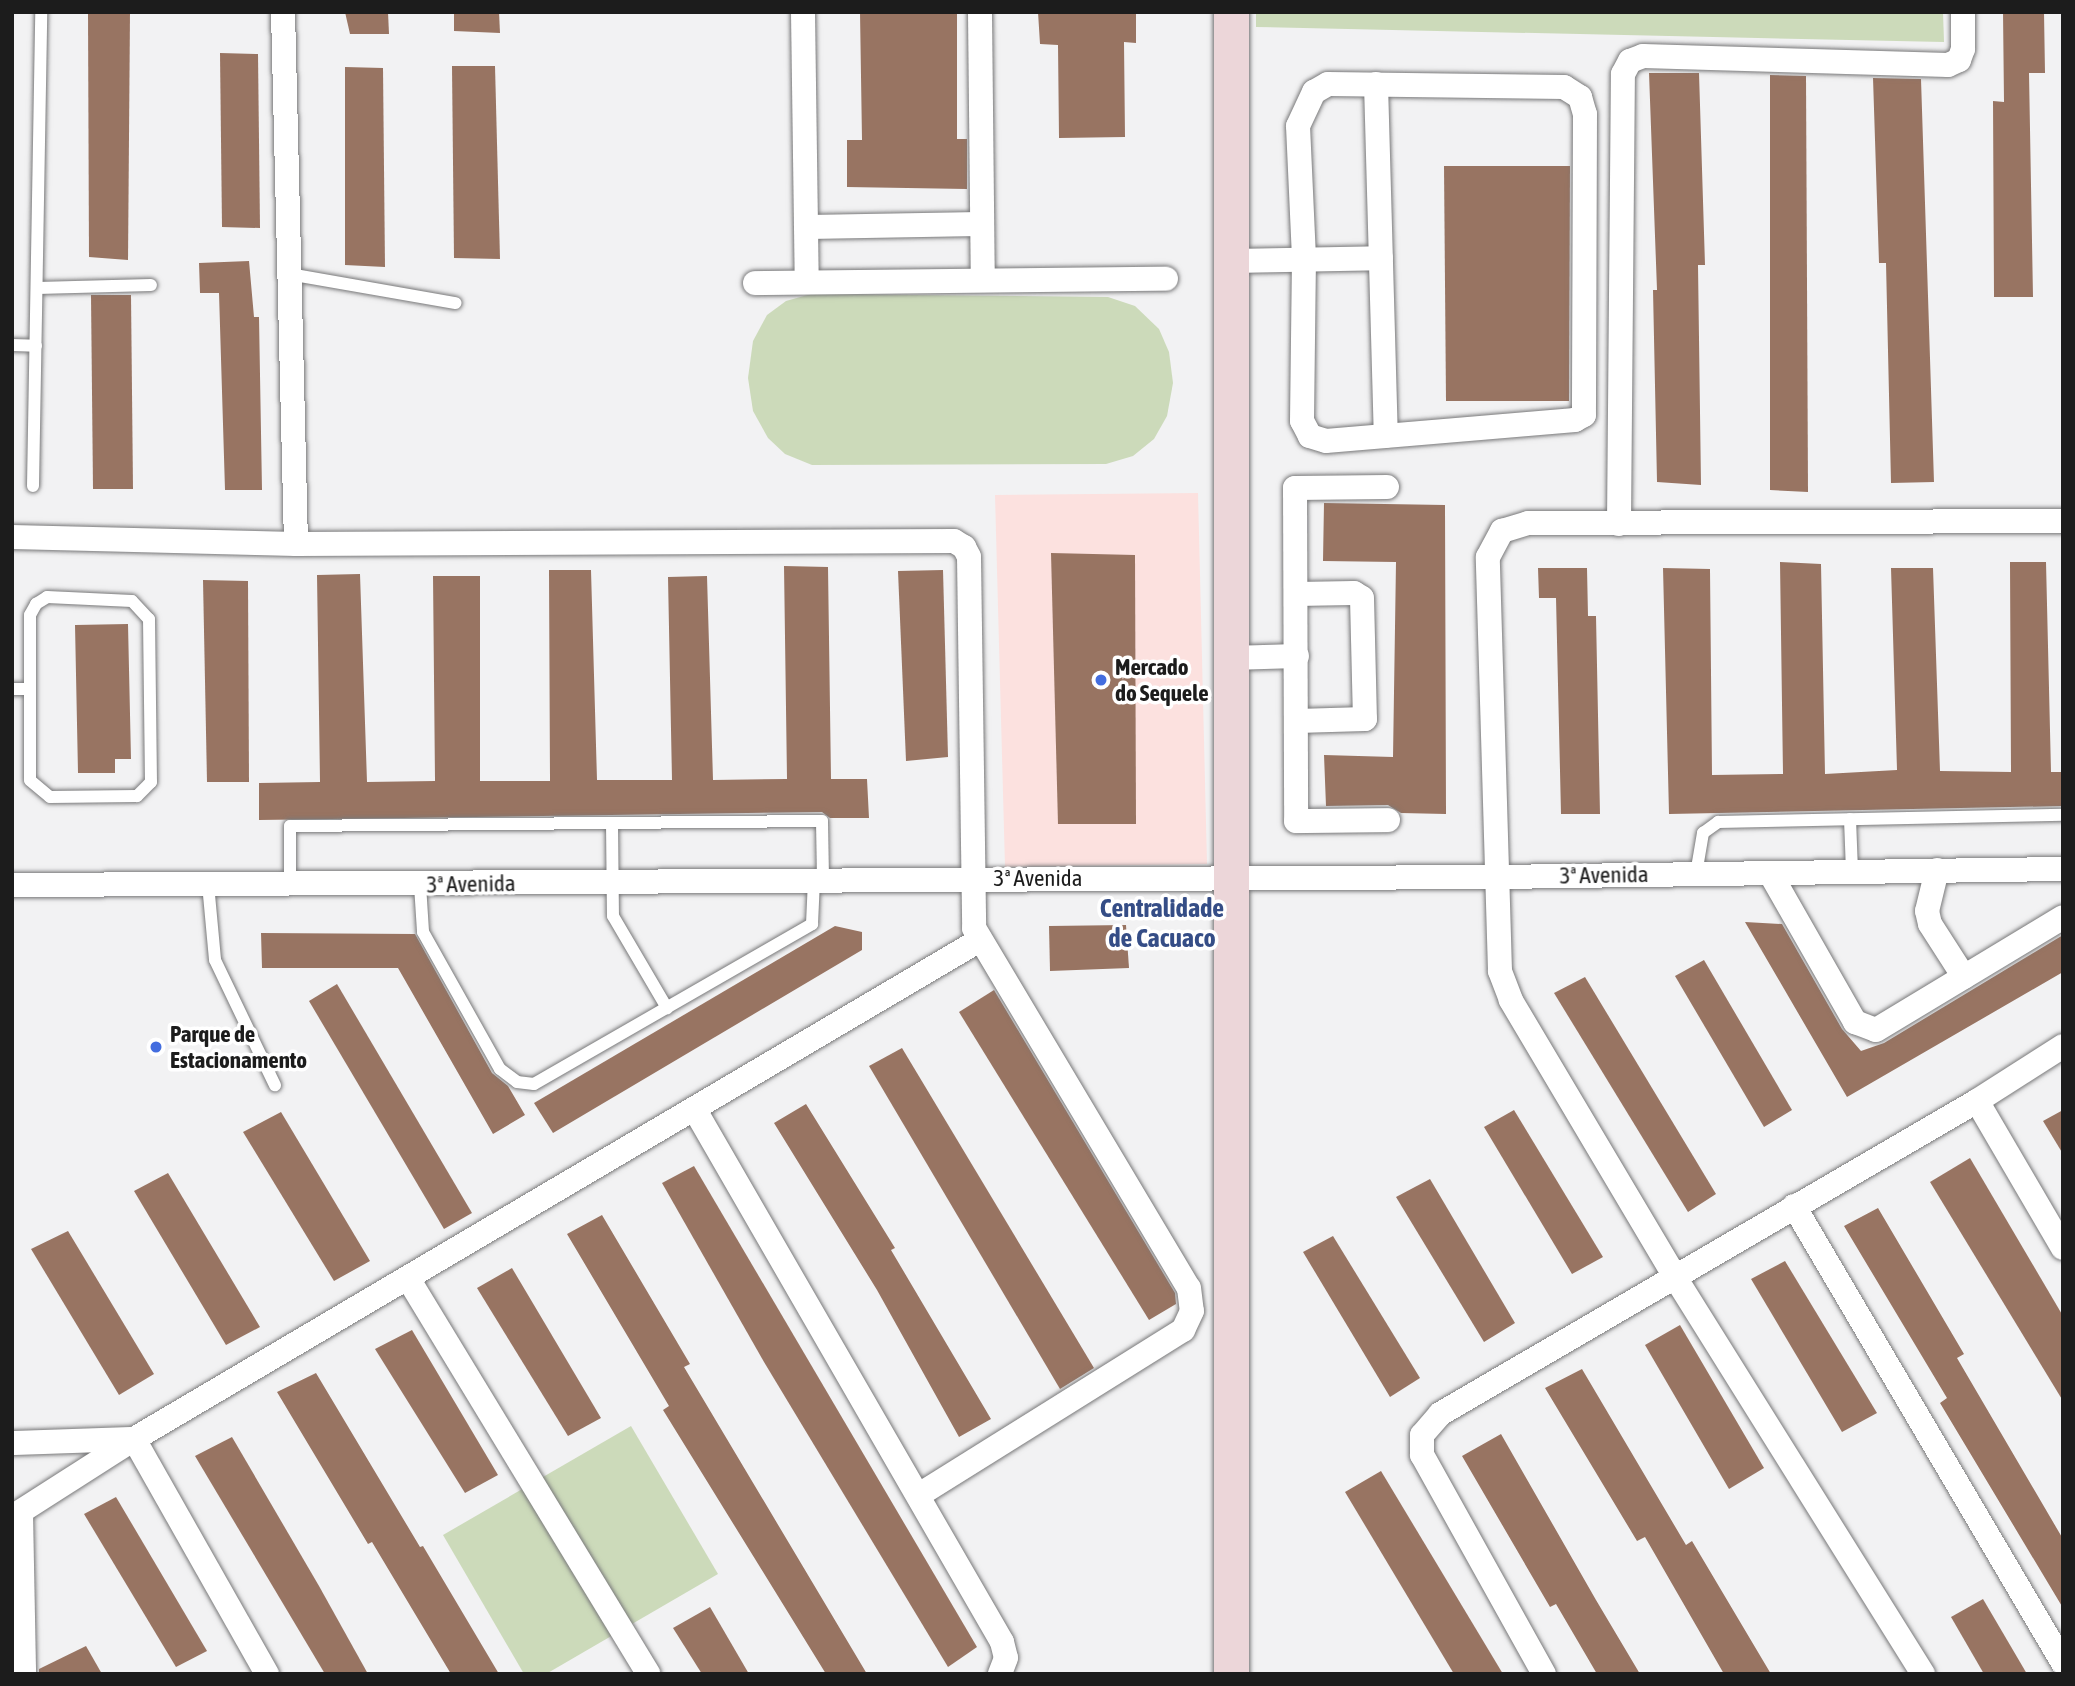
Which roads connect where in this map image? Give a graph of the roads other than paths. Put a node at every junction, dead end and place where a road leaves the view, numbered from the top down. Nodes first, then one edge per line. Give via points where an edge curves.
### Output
1 (41, 12) edge
2 (283, 12) edge
3 (803, 12) edge
4 (981, 12) edge
5 (1231, 12) edge
6 (1963, 12) edge
7 (1376, 84) junction
8 (982, 224) junction
9 (806, 227) junction
10 (1304, 258) junction
11 (1381, 258) junction
12 (1231, 261) junction
13 (289, 274) junction
14 (1166, 279) dead end
15 (983, 280) junction
16 (807, 282) junction
17 (755, 283) dead end
18 (151, 285) dead end
19 (37, 288) junction
20 (456, 303) dead end
21 (12, 345) edge
22 (36, 346) junction
23 (1386, 436) junction
24 (33, 486) dead end
25 (1387, 487) dead end
26 (2063, 521) edge
27 (1619, 524) junction
28 (12, 537) edge
29 (296, 544) junction
30 (1296, 594) junction
31 (1297, 656) junction
32 (1231, 658) junction
33 (29, 689) junction
34 (12, 690) edge
35 (1297, 721) junction
36 (2063, 815) edge
37 (1388, 820) dead end
38 (1850, 820) junction
39 (612, 823) junction
40 (2063, 869) edge
41 (1937, 870) junction
42 (1852, 872) junction
43 (1770, 873) junction
44 (1696, 874) junction
45 (1497, 877) junction
46 (972, 878) junction
47 (1230, 879) junction
48 (818, 880) junction
49 (613, 882) junction
50 (290, 883) junction
51 (208, 884) junction
52 (12, 885) edge
53 (420, 885) junction
54 (2063, 917) edge
55 (978, 941) junction
56 (1964, 977) junction
57 (667, 1008) junction
58 (2063, 1046) edge
59 (275, 1085) dead end
60 (1977, 1101) junction
61 (695, 1110) junction
62 (1794, 1206) junction
63 (2063, 1248) edge
64 (1674, 1275) junction
65 (409, 1280) junction
66 (134, 1439) junction
67 (12, 1443) edge
68 (919, 1496) junction
69 (17, 1515) edge
70 (2063, 1663) edge
71 (24, 1674) edge
72 (267, 1674) edge
73 (649, 1674) edge
74 (999, 1674) edge
75 (1231, 1674) edge
76 (1544, 1674) edge
77 (1923, 1674) edge

1 - 19 lane
2 - 13 street
3 - 9 street
4 - 8 street
5 - 12 street
6 - 27 street via 1963,49 1959,60 1948,65 1643,56 1630,61 1623,74
7 - 10 street via 1328,84 1314,92 1304,108 1298,126
7 - 11 street
7 - 23 street via 1564,87 1580,97 1585,114 1584,415 1575,420
8 - 9 street
8 - 15 street
9 - 16 street
10 - 11 street
10 - 12 street
10 - 23 street via 1302,421 1310,436 1326,441
11 - 23 street
12 - 32 street
13 - 20 lane
13 - 29 street
14 - 15 street
15 - 16 street
16 - 17 street
18 - 19 lane
19 - 22 lane
21 - 22 lane
22 - 24 lane
25 - 30 street via 1295,488
26 - 27 street
27 - 45 street via 1528,523 1502,531 1488,557
28 - 29 street
29 - 46 street via 954,541 969,557
30 - 31 street
30 - 35 street via 1354,593 1362,598 1365,719
31 - 32 street
31 - 35 street
32 - 47 street
33 - 33 lane via 30,615 36,604 59,597 132,601 143,609 149,619 150,782 146,791 112,797 50,797 40,791 30,780
33 - 34 lane
35 - 37 street via 1296,821
36 - 38 lane
38 - 42 lane
38 - 44 lane via 1718,822 1703,833
39 - 48 lane via 822,821
39 - 49 lane
39 - 50 lane via 290,826
40 - 41 street, 3ª Avenida
41 - 42 street, 3ª Avenida
41 - 56 street via 1927,911 1930,924
42 - 43 street, 3ª Avenida
43 - 44 street, 3ª Avenida
43 - 56 street via 1856,1022 1864,1028 1876,1030
44 - 45 street, 3ª Avenida
45 - 47 street, 3ª Avenida
45 - 64 street via 1500,971 1511,1000
46 - 47 street, 3ª Avenida
46 - 48 street, 3ª Avenida
46 - 55 street
47 - 75 street
48 - 49 street, 3ª Avenida
48 - 57 lane via 813,924
49 - 53 street, 3ª Avenida
49 - 57 lane via 614,916
50 - 51 street, 3ª Avenida
50 - 53 street, 3ª Avenida
51 - 52 street, 3ª Avenida
51 - 59 lane via 215,960
53 - 57 lane via 423,932 500,1069 517,1082 534,1084
54 - 56 street
55 - 61 street
55 - 68 street via 1189,1288 1192,1311 1183,1330
58 - 60 street
60 - 62 street
60 - 63 street
61 - 65 street
61 - 68 street
62 - 64 street
62 - 70 street
64 - 76 street via 1440,1414 1422,1434 1422,1455
64 - 77 street
65 - 66 street
65 - 73 street
66 - 67 street
66 - 69 street
66 - 72 street
68 - 74 street via 1002,1642 1006,1658
69 - 71 street

